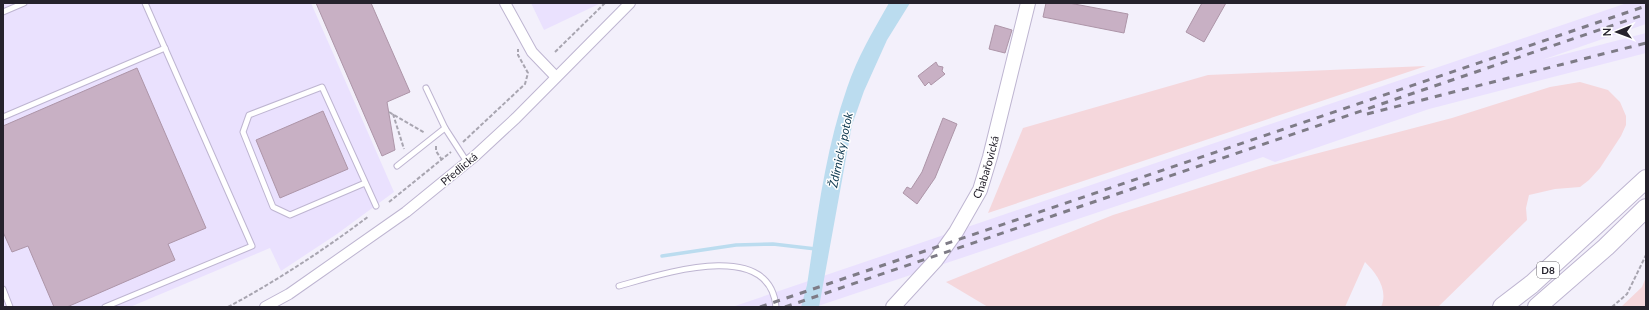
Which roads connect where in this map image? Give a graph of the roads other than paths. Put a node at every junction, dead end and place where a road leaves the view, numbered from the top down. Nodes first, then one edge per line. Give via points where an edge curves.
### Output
1 (24, 3) edge
2 (144, 3) edge
3 (505, 3) edge
4 (630, 3) edge
5 (1028, 3) edge
6 (3, 12) edge
7 (165, 48) junction
8 (556, 77) junction
9 (426, 88) dead end
10 (3, 117) edge
11 (445, 128) junction
12 (467, 162) junction
13 (397, 166) dead end
14 (1646, 179) edge
15 (365, 183) junction
16 (376, 206) dead end
17 (1646, 208) edge
18 (619, 286) dead end
19 (3, 289) edge
20 (10, 307) edge
21 (105, 307) edge
22 (265, 307) edge
23 (776, 307) edge
24 (893, 307) edge
25 (1502, 307) edge
26 (1536, 307) edge

1 - 6 lane
2 - 7 lane
3 - 8 street via 532,52
4 - 8 street, Předlická
5 - 24 main road, Chabařovická via 980,190 956,232 936,260
7 - 10 lane
7 - 21 lane via 252,246
8 - 12 street, Předlická via 516,118
9 - 11 lane
11 - 12 lane
11 - 13 lane
12 - 22 street, Předlická via 406,212 289,294
14 - 25 highway, D8 via 1532,284
15 - 15 lane via 290,215 273,207 243,132 249,115 322,87
15 - 16 lane
17 - 26 highway, D8 via 1606,247
18 - 23 lane via 660,274 703,267 738,266 765,281 772,290
19 - 20 lane

